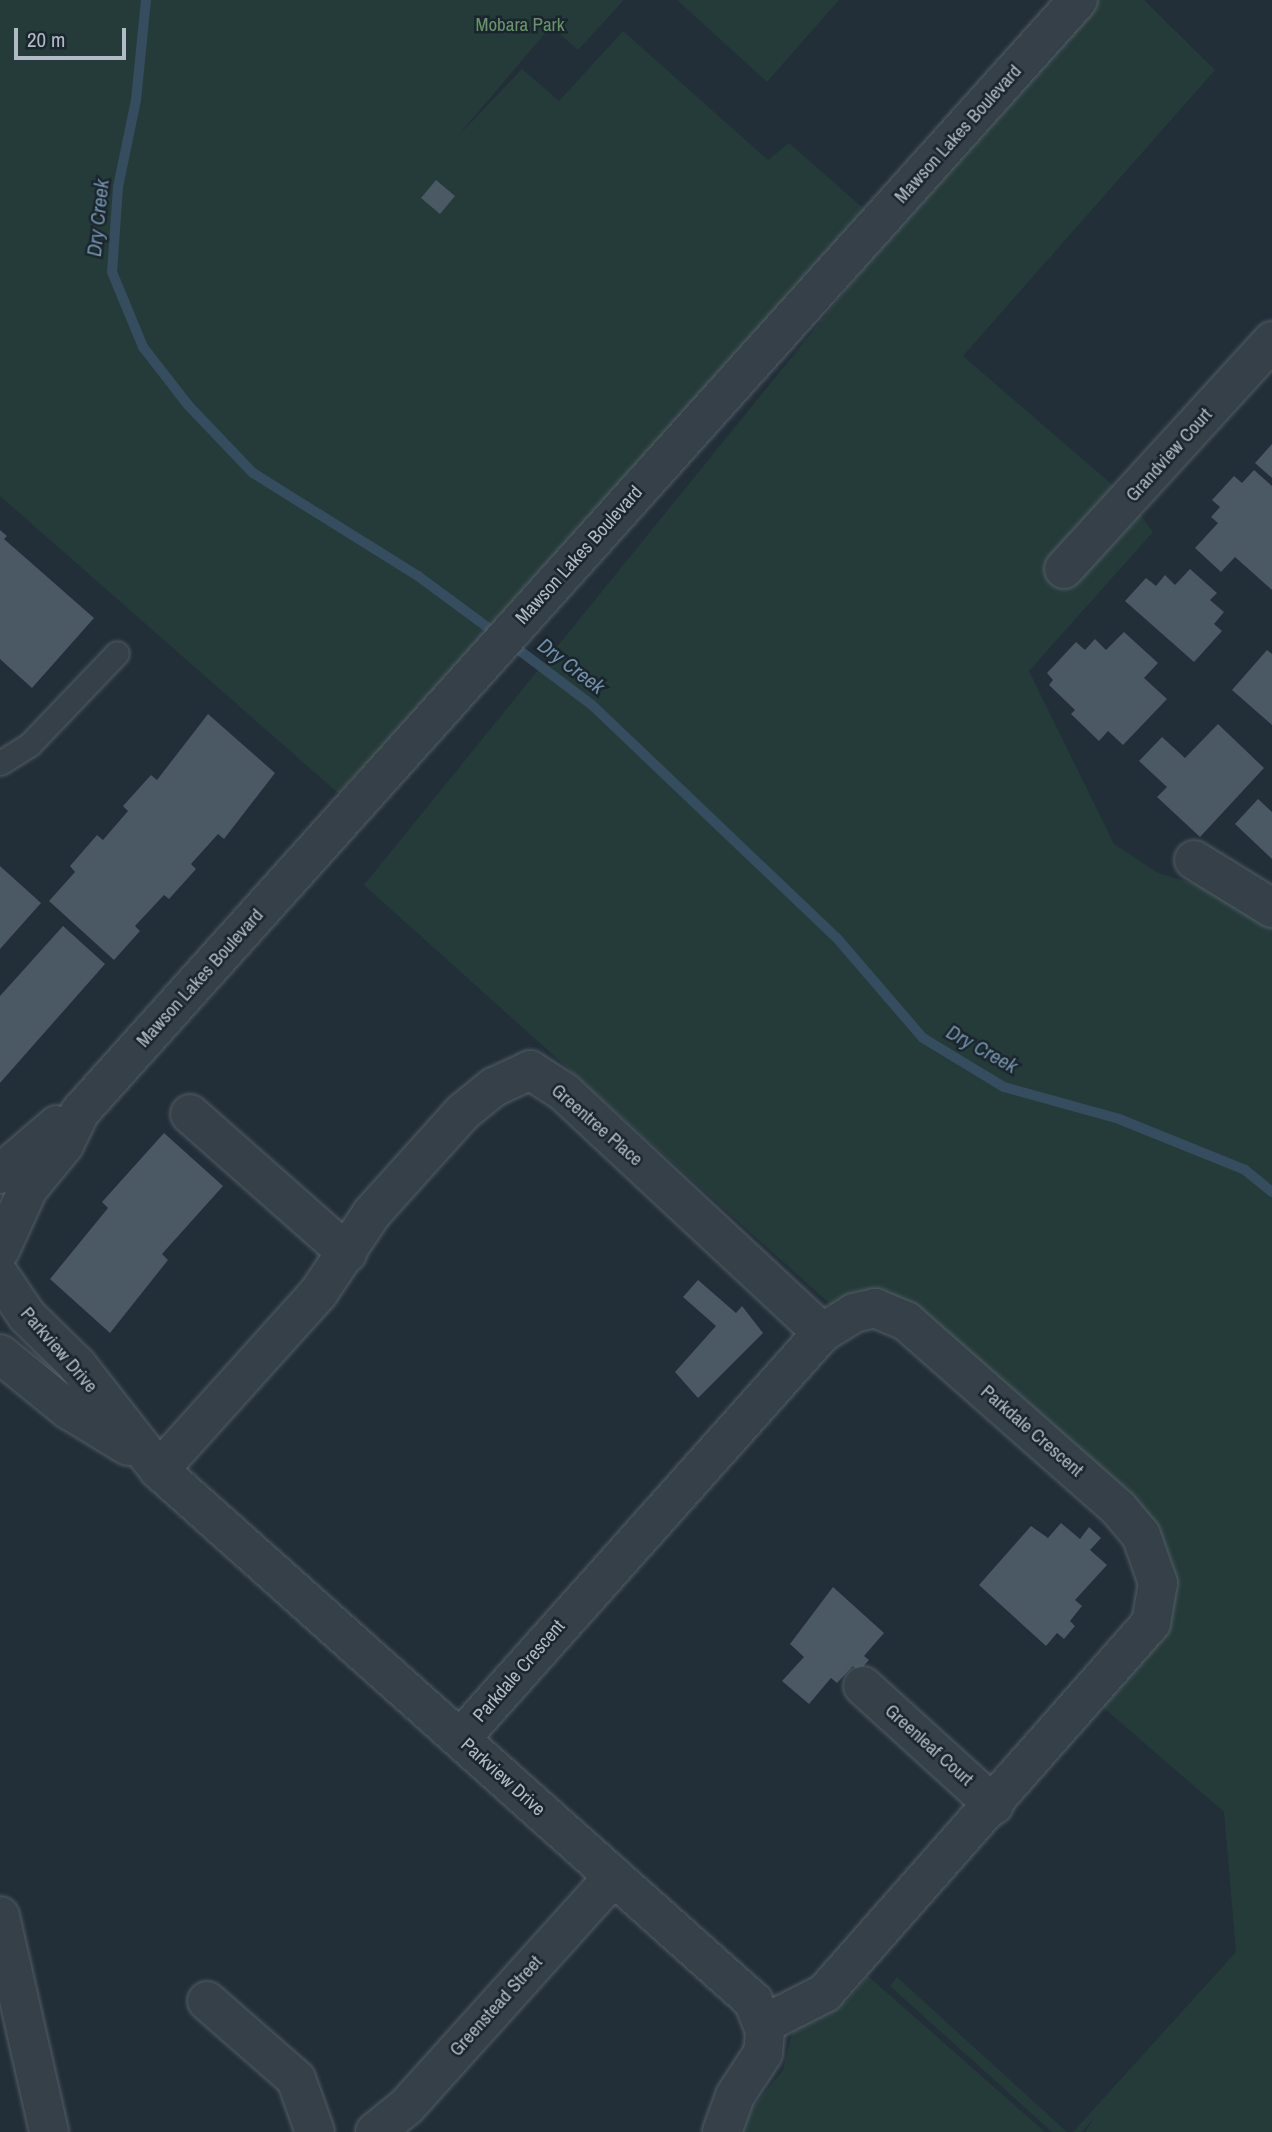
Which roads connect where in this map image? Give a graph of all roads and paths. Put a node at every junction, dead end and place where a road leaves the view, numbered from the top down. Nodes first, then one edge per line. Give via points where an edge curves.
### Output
1 (1078, 0) edge
2 (1272, 341) edge
3 (1064, 569) dead end
4 (117, 653) dead end
5 (0, 763) edge
6 (1194, 860) dead end
7 (1272, 908) edge
8 (80, 1112) junction
9 (190, 1114) dead end
10 (0, 1174) edge
11 (0, 1250) edge
12 (347, 1253) junction
13 (0, 1276) edge
14 (822, 1333) junction
15 (0, 1354) edge
16 (152, 1463) junction
17 (863, 1686) dead end
18 (460, 1739) junction
19 (994, 1805) junction
20 (614, 1877) junction
21 (0, 1916) edge
22 (207, 2001) dead end
23 (764, 2024) junction
24 (49, 2132) edge
25 (315, 2132) edge
26 (375, 2132) edge
27 (722, 2132) edge

1 - 8 street, Mawson Lakes Boulevard
2 - 3 street, Grandview Court
4 - 5 lane via 29,745
6 - 7 street
8 - 10 street, Mawson Lakes Boulevard via 48,1130
8 - 11 street, Mawson Lakes Boulevard via 64,1144 28,1189
9 - 12 street
12 - 14 street, Greentree Place via 372,1213 463,1112 494,1087 530,1070 564,1093
12 - 16 street, Greentree Place via 319,1292
13 - 16 street, Parkview Drive via 27,1316 77,1365
14 - 18 street, Parkdale Crescent
14 - 19 street, Parkdale Crescent via 854,1313 875,1308 906,1321 1119,1509 1142,1535 1158,1583 1150,1623
15 - 16 street, Parkview Drive via 69,1410
16 - 18 street, Parkview Drive
17 - 19 street, Greenleaf Court
18 - 20 street, Parkview Drive
19 - 23 street, Parkdale Crescent via 825,1993
20 - 23 street, Parkview Drive via 746,1994
20 - 26 street, Greenstead Street via 407,2106
21 - 24 street
22 - 25 street via 296,2079
23 - 27 street via 763,2053 735,2096

